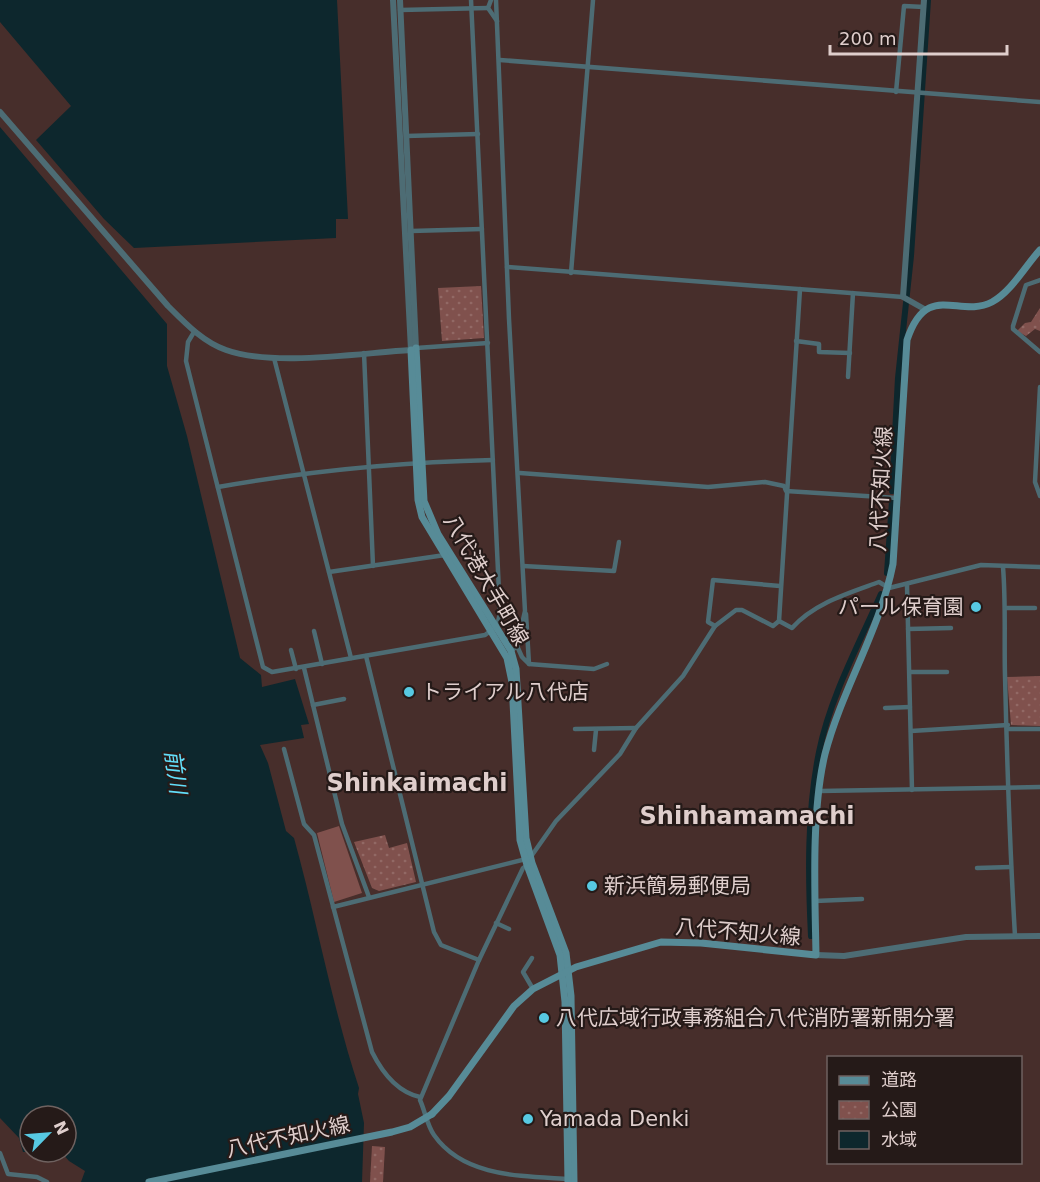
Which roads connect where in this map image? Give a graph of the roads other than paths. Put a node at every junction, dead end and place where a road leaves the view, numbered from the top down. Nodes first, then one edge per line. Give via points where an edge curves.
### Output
1 (393, 0) edge
2 (400, 0) edge
3 (471, 0) edge
4 (491, 0) edge
5 (496, 0) edge
6 (593, 0) edge
7 (924, 4) edge
8 (471, 8) junction
9 (488, 8) junction
10 (400, 10) junction
11 (497, 21) junction
12 (500, 60) junction
13 (589, 67) junction
14 (896, 92) junction
15 (916, 94) junction
16 (1040, 102) edge
17 (0, 112) edge
18 (477, 134) junction
19 (406, 136) junction
20 (482, 229) junction
21 (411, 231) junction
22 (1040, 250) edge
23 (507, 267) junction
24 (571, 273) junction
25 (1040, 280) edge
26 (800, 289) junction
27 (853, 293) junction
28 (903, 297) junction
29 (926, 310) junction
30 (194, 332) junction
31 (796, 341) junction
32 (488, 344) junction
33 (414, 349) junction
34 (1040, 352) edge
35 (364, 353) junction
36 (850, 353) junction
37 (274, 358) junction
38 (848, 377) dead end
39 (1040, 387) edge
40 (493, 460) junction
41 (419, 463) junction
42 (370, 467) junction
43 (301, 472) junction
44 (520, 473) junction
45 (218, 487) junction
46 (786, 491) junction
47 (1040, 496) edge
48 (897, 498) junction
49 (619, 542) dead end
50 (448, 554) junction
51 (373, 566) junction
52 (523, 566) junction
53 (1003, 567) junction
54 (1040, 567) edge
55 (329, 572) junction
56 (907, 585) junction
57 (780, 586) junction
58 (889, 588) junction
59 (1006, 608) junction
60 (1035, 608) dead end
61 (525, 611) junction
62 (779, 621) junction
63 (715, 626) junction
64 (495, 628) junction
65 (908, 628) junction
66 (951, 628) dead end
67 (314, 631) dead end
68 (514, 648) junction
69 (291, 650) dead end
70 (366, 656) junction
71 (351, 658) junction
72 (322, 664) junction
73 (529, 664) junction
74 (607, 664) dead end
75 (304, 668) junction
76 (296, 669) junction
77 (911, 672) junction
78 (947, 672) dead end
79 (344, 699) dead end
80 (313, 705) junction
81 (910, 707) junction
82 (885, 708) dead end
83 (1008, 727) junction
84 (636, 728) junction
85 (575, 729) dead end
86 (1040, 729) edge
87 (596, 730) junction
88 (911, 731) junction
89 (284, 749) dead end
90 (594, 750) dead end
91 (1040, 787) edge
92 (1009, 788) junction
93 (912, 790) junction
94 (820, 791) junction
95 (528, 861) junction
96 (1011, 867) junction
97 (977, 868) dead end
98 (422, 885) junction
99 (369, 897) junction
100 (862, 899) dead end
101 (815, 901) junction
102 (333, 907) junction
103 (496, 923) junction
104 (509, 929) dead end
105 (1015, 936) junction
106 (1040, 936) edge
107 (816, 955) junction
108 (532, 958) dead end
109 (479, 960) junction
110 (565, 972) junction
111 (533, 989) junction
112 (420, 1097) junction
113 (0, 1154) edge
114 (571, 1181) edge
115 (47, 1182) edge
116 (149, 1182) edge

1 - 33 street
2 - 10 street
3 - 8 street
4 - 9 street
5 - 11 street
6 - 13 street
7 - 14 street via 904,6
7 - 15 street
8 - 9 street
8 - 10 street
8 - 18 street
9 - 11 street
10 - 19 street
11 - 12 street
12 - 13 street
12 - 23 street
13 - 14 street
13 - 24 street
14 - 15 street
15 - 16 street
15 - 28 street
17 - 30 street
18 - 19 street
18 - 20 street
19 - 21 street
20 - 21 street
20 - 32 street
21 - 33 street
22 - 29 main road via 993,301 976,306 945,303
23 - 24 street
23 - 44 street
24 - 26 street
25 - 34 street via 1026,285 1013,326
26 - 27 street
26 - 31 street
27 - 28 street
27 - 36 street
28 - 29 street
29 - 48 main road, 八代不知火線 via 916,320 907,340
30 - 37 street via 224,350 248,357
30 - 45 street via 188,342 186,361
31 - 36 street via 819,344 819,352
31 - 46 street
32 - 33 street
32 - 40 street
33 - 35 street
33 - 41 main road, 八代港大手町線
35 - 37 street
35 - 42 street
36 - 38 street
37 - 43 street
39 - 47 street via 1035,482
40 - 41 street
40 - 64 street via 500,613
41 - 42 street
41 - 50 main road, 八代港大手町線 via 418,500 422,517
42 - 43 street
42 - 51 street
43 - 45 street
43 - 55 street
44 - 46 street via 708,487 765,482 784,486
44 - 52 street
45 - 76 street via 263,667 272,672
46 - 48 street
46 - 57 street
48 - 58 main road, 八代不知火線
49 - 52 street via 614,571
50 - 51 street
50 - 64 main road, 八代港大手町線
51 - 55 street
52 - 61 street
53 - 54 street
53 - 56 street via 981,565
53 - 59 street
55 - 71 street
56 - 58 street
56 - 65 street
57 - 62 street
57 - 63 street via 713,580 708,622
58 - 62 street via 879,582 843,595 792,628
58 - 94 main road, 八代不知火線 via 847,688 825,755
59 - 60 street
59 - 83 street
61 - 68 street
61 - 73 street
62 - 63 street via 773,626 736,610
63 - 84 street via 683,676
64 - 68 main road, 八代港大手町線
64 - 70 street via 485,635
64 - 95 main road, 八代港大手町線 via 511,672 520,840
65 - 66 street
65 - 77 street
67 - 72 street
68 - 73 street
68 - 95 main road, 八代港大手町線
69 - 76 street
70 - 71 street
70 - 98 street
71 - 72 street
72 - 75 street
73 - 74 street via 594,669
75 - 76 street
75 - 80 street
77 - 78 street
77 - 81 street
79 - 80 street
80 - 99 street via 342,824
81 - 82 street
81 - 88 street
83 - 86 street
83 - 88 street
83 - 92 street
84 - 87 street
84 - 95 street via 620,754 556,821
85 - 87 street
87 - 90 street
88 - 93 street
89 - 102 street via 304,824 314,835
91 - 92 street
92 - 93 street
92 - 96 street
93 - 94 street
94 - 101 main road, 八代不知火線
95 - 98 street
95 - 103 street
95 - 110 main road, 八代港大手町線 via 561,937
96 - 97 street
96 - 105 street
98 - 99 street
98 - 109 street via 437,940
99 - 102 street
100 - 101 street
101 - 107 main road, 八代不知火線
102 - 112 street via 372,1052 381,1070 395,1084
103 - 104 street
103 - 109 street
105 - 106 street
105 - 107 street via 966,937 844,956
107 - 110 main road, 八代不知火線 via 661,942
108 - 111 street via 523,972
109 - 112 street
110 - 111 main road, 八代不知火線
110 - 114 main road, 八代港大手町線 via 571,996
111 - 116 main road, 八代不知火線, bridge via 514,1006 449,1096 432,1114 410,1127
112 - 114 street via 432,1133 459,1158 516,1177
113 - 115 street via 8,1174

